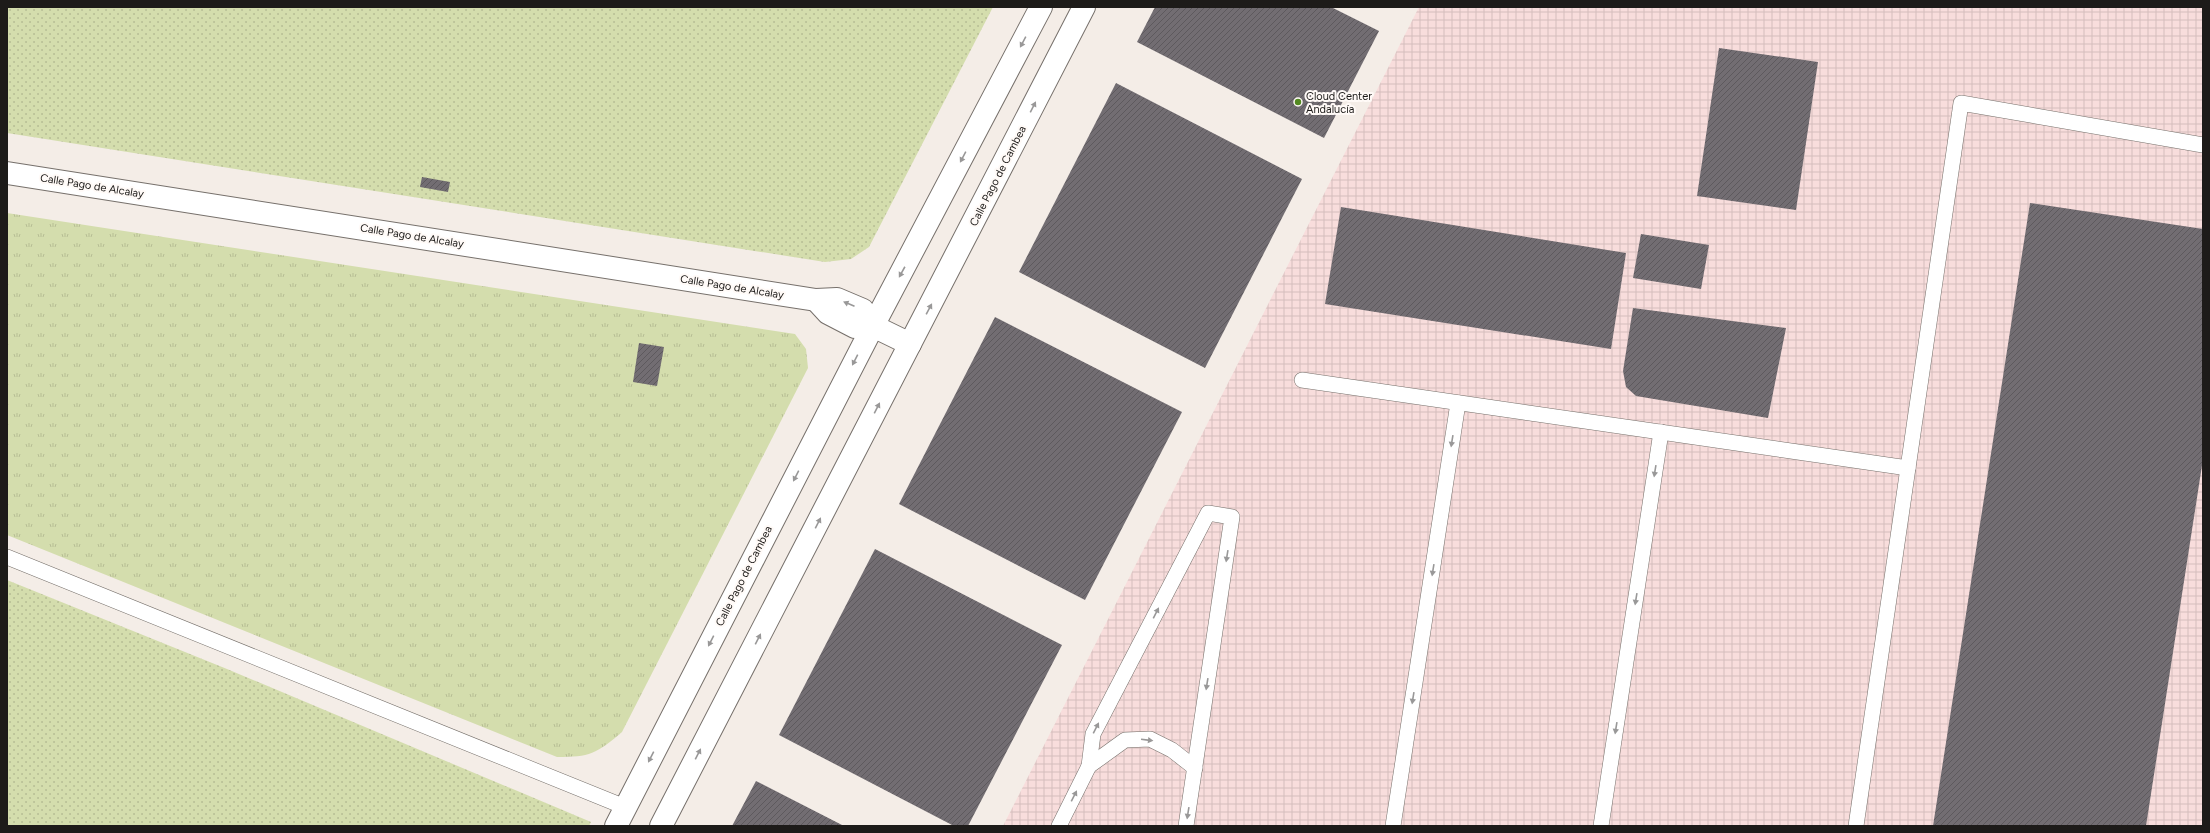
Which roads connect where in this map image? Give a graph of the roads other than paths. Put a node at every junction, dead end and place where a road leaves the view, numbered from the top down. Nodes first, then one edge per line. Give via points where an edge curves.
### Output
1 (1041, 7) edge
2 (1084, 7) edge
3 (2203, 145) edge
4 (7, 173) edge
5 (873, 326) junction
6 (910, 344) junction
7 (1302, 380) dead end
8 (1458, 402) junction
9 (1661, 432) junction
10 (1908, 468) junction
11 (7, 557) edge
12 (1089, 766) junction
13 (1194, 768) junction
14 (621, 817) edge
15 (661, 826) edge
16 (1059, 826) edge
17 (1186, 826) edge
18 (1393, 826) edge
19 (1601, 826) edge
20 (1856, 826) edge

1 -> 5 street, Calle Pago de Cambea
6 -> 2 street, Calle Pago de Cambea
3 - 10 lane via 1961,103
4 - 5 street, Calle Pago de Alcalay via 816,300 837,299 863,310
5 - 6 street
5 -> 14 street, Calle Pago de Cambea
15 -> 6 street, Calle Pago de Cambea
7 - 8 lane
8 - 9 lane
8 -> 18 lane
9 - 10 lane
9 -> 19 lane
10 - 20 lane
11 - 14 lane
12 -> 13 lane via 1125,740 1150,739 1172,750
12 -> 13 lane via 1093,734 1208,513 1232,517
16 -> 12 lane
13 -> 17 lane

